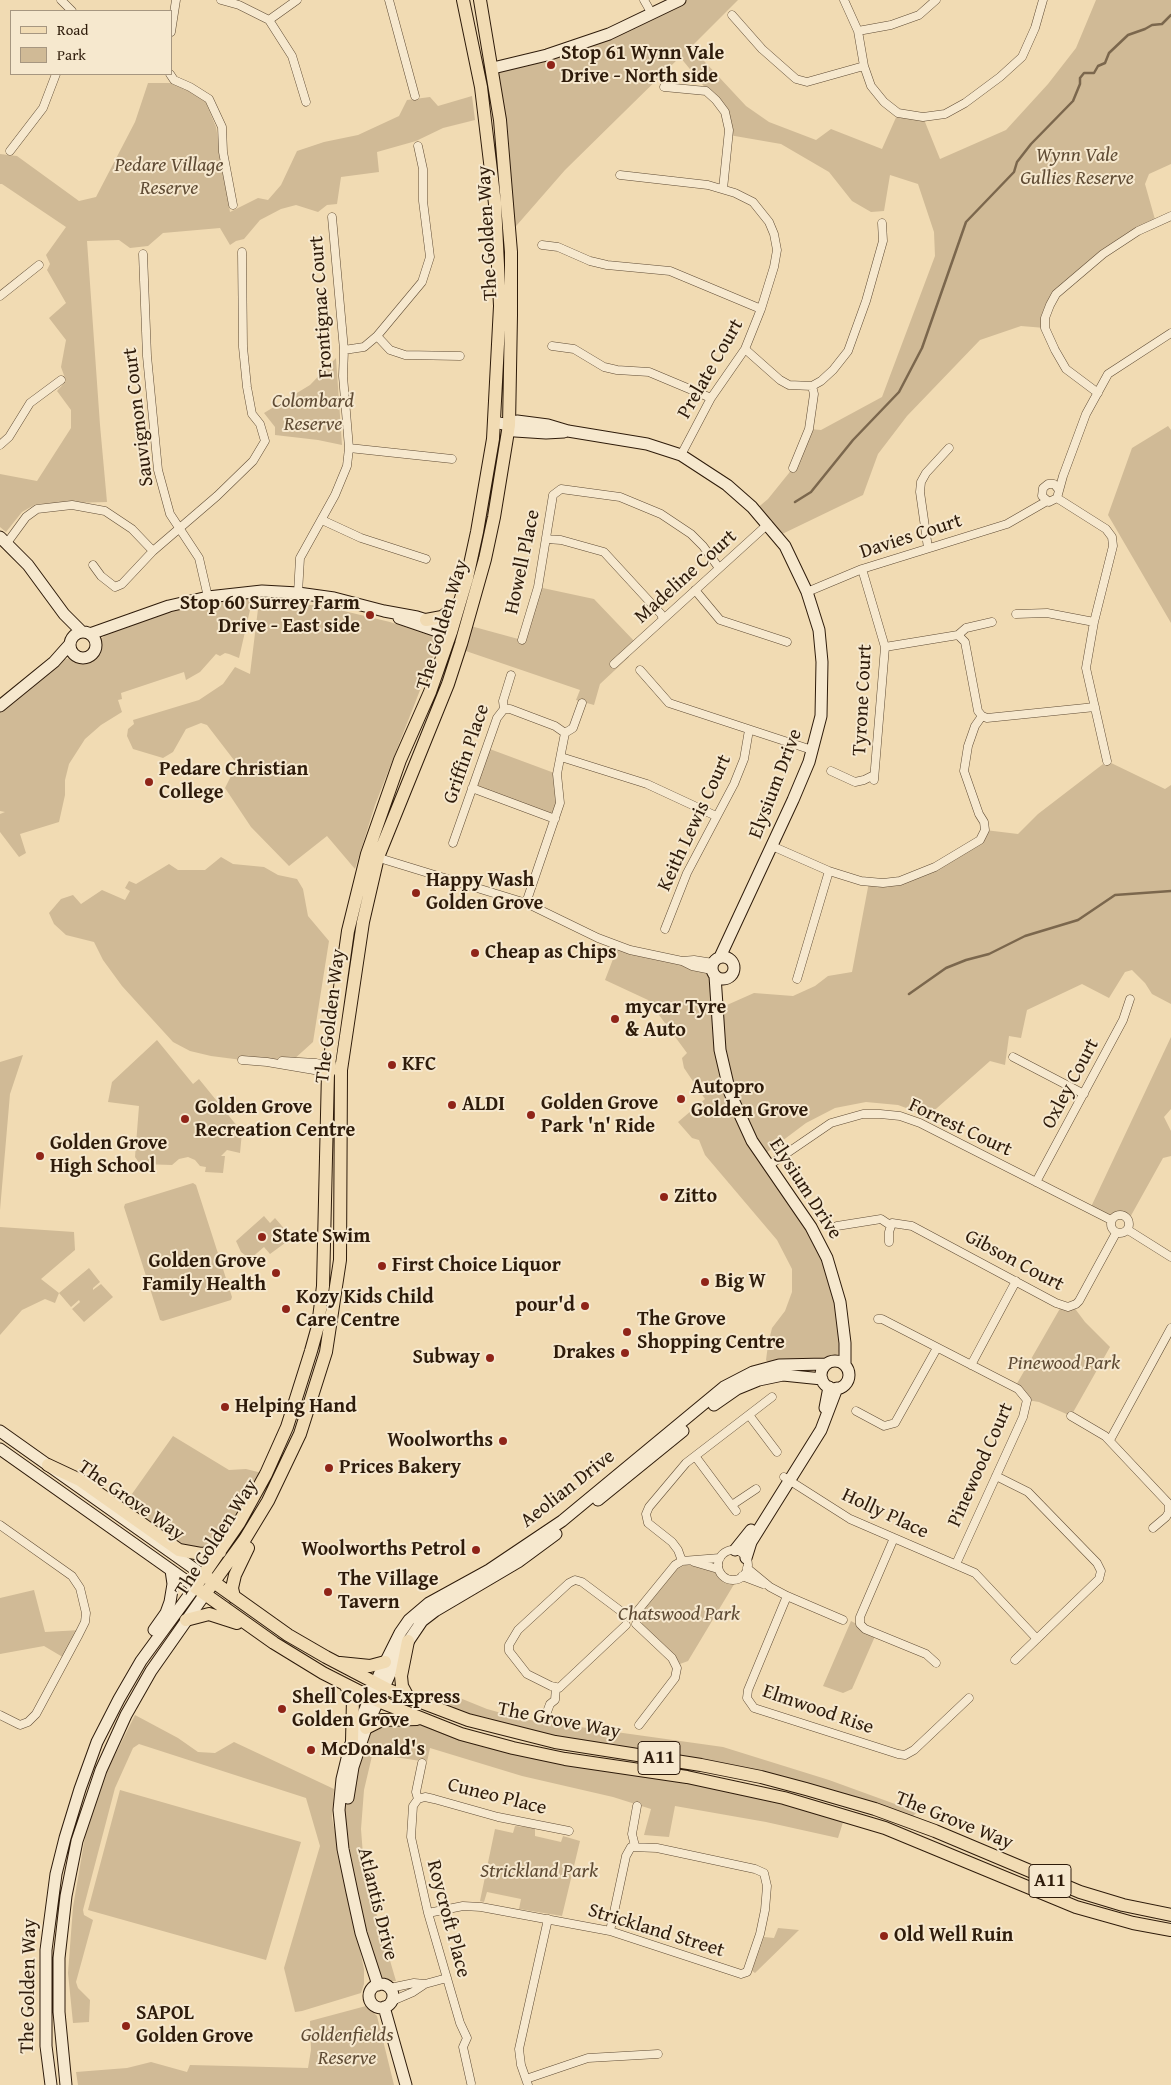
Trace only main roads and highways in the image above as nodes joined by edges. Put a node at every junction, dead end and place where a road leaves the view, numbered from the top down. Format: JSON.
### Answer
{"nodes":[{"id":1,"x":463,"y":0,"type":"edge"},
{"id":2,"x":480,"y":0,"type":"edge"},
{"id":3,"x":475,"y":57,"type":"junction"},
{"id":4,"x":493,"y":68,"type":"junction"},
{"id":5,"x":481,"y":87,"type":"junction"},
{"id":6,"x":464,"y":608,"type":"junction"},
{"id":7,"x":426,"y":620,"type":"road end"},
{"id":8,"x":451,"y":632,"type":"junction"},
{"id":9,"x":462,"y":644,"type":"junction"},
{"id":10,"x":372,"y":856,"type":"junction"},
{"id":11,"x":333,"y":1069,"type":"junction"},
{"id":12,"x":341,"y":1151,"type":"junction"},
{"id":13,"x":327,"y":1152,"type":"junction"},
{"id":14,"x":323,"y":1286,"type":"junction"},
{"id":15,"x":311,"y":1351,"type":"junction"},
{"id":16,"x":326,"y":1352,"type":"junction"},
{"id":17,"x":48,"y":1465,"type":"road end"},
{"id":18,"x":271,"y":1496,"type":"junction"},
{"id":19,"x":220,"y":1552,"type":"junction"},
{"id":20,"x":208,"y":1579,"type":"junction"},
{"id":21,"x":200,"y":1590,"type":"joint"},
{"id":22,"x":234,"y":1597,"type":"junction"},
{"id":23,"x":186,"y":1620,"type":"road end"},
{"id":24,"x":258,"y":1632,"type":"junction"},
{"id":25,"x":408,"y":1641,"type":"road end"},
{"id":26,"x":335,"y":1662,"type":"junction"},
{"id":27,"x":385,"y":1662,"type":"road end"},
{"id":28,"x":346,"y":1686,"type":"junction"},
{"id":29,"x":409,"y":1698,"type":"junction"},
{"id":30,"x":422,"y":1719,"type":"junction"},
{"id":31,"x":366,"y":1728,"type":"road end"},
{"id":32,"x":352,"y":1741,"type":"road end"},
{"id":33,"x":1171,"y":1915,"type":"edge"},
{"id":34,"x":1171,"y":1930,"type":"edge"}],
"edges":[{"from":1,"to":3,"type":"main road","name":"The Golden Way"},
{"from":2,"to":4,"type":"main road","name":"The Golden Way"},
{"from":3,"to":4,"type":"main road"},
{"from":3,"to":5,"type":"main road","name":"The Golden Way"},
{"from":4,"to":5,"type":"main road"},
{"from":4,"to":6,"type":"main road","name":"The Golden Way"},
{"from":5,"to":6,"type":"main road","name":"The Golden Way"},
{"from":6,"to":7,"type":"main road"},
{"from":6,"to":8,"type":"main road"},
{"from":6,"to":9,"type":"main road","name":"The Golden Way"},
{"from":8,"to":9,"type":"main road"},
{"from":8,"to":10,"type":"main road","name":"The Golden Way"},
{"from":9,"to":10,"type":"main road","name":"The Golden Way"},
{"from":10,"to":11,"type":"main road","name":"The Golden Way"},
{"from":11,"to":12,"type":"main road","name":"The Golden Way"},
{"from":11,"to":13,"type":"main road","name":"The Golden Way"},
{"from":12,"to":13,"type":"main road"},
{"from":12,"to":14,"type":"main road"},
{"from":12,"to":16,"type":"main road","name":"The Golden Way"},
{"from":13,"to":14,"type":"main road","name":"The Golden Way"},
{"from":14,"to":15,"type":"main road","name":"The Golden Way"},
{"from":15,"to":16,"type":"main road"},
{"from":15,"to":19,"type":"main road","name":"The Golden Way"},
{"from":16,"to":18,"type":"main road","name":"The Golden Way"},
{"from":17,"to":19,"type":"main road"},
{"from":18,"to":20,"type":"main road","name":"The Golden Way"},
{"from":18,"to":22,"type":"main road"},
{"from":19,"to":20,"type":"main road","name":"The Golden Way"},
{"from":20,"to":21,"type":"main road","name":"The Golden Way"},
{"from":20,"to":22,"type":"main road","name":"The Grove Way","number":"A11"},
{"from":21,"to":24,"type":"main road","name":"The Grove Way","number":"A11"},
{"from":22,"to":26,"type":"main road","name":"The Grove Way","number":"A11"},
{"from":23,"to":24,"type":"main road"},
{"from":24,"to":28,"type":"main road","name":"The Grove Way","number":"A11"},
{"from":25,"to":29,"type":"main road"},
{"from":26,"to":27,"type":"main road"},
{"from":26,"to":29,"type":"main road","name":"The Grove Way","number":"A11"},
{"from":28,"to":30,"type":"main road","name":"The Grove Way","number":"A11"},
{"from":28,"to":32,"type":"main road"},
{"from":29,"to":33,"type":"main road","name":"The Grove Way","number":"A11"},
{"from":30,"to":31,"type":"main road"},
{"from":30,"to":34,"type":"main road","name":"The Grove Way","number":"A11"}]}
